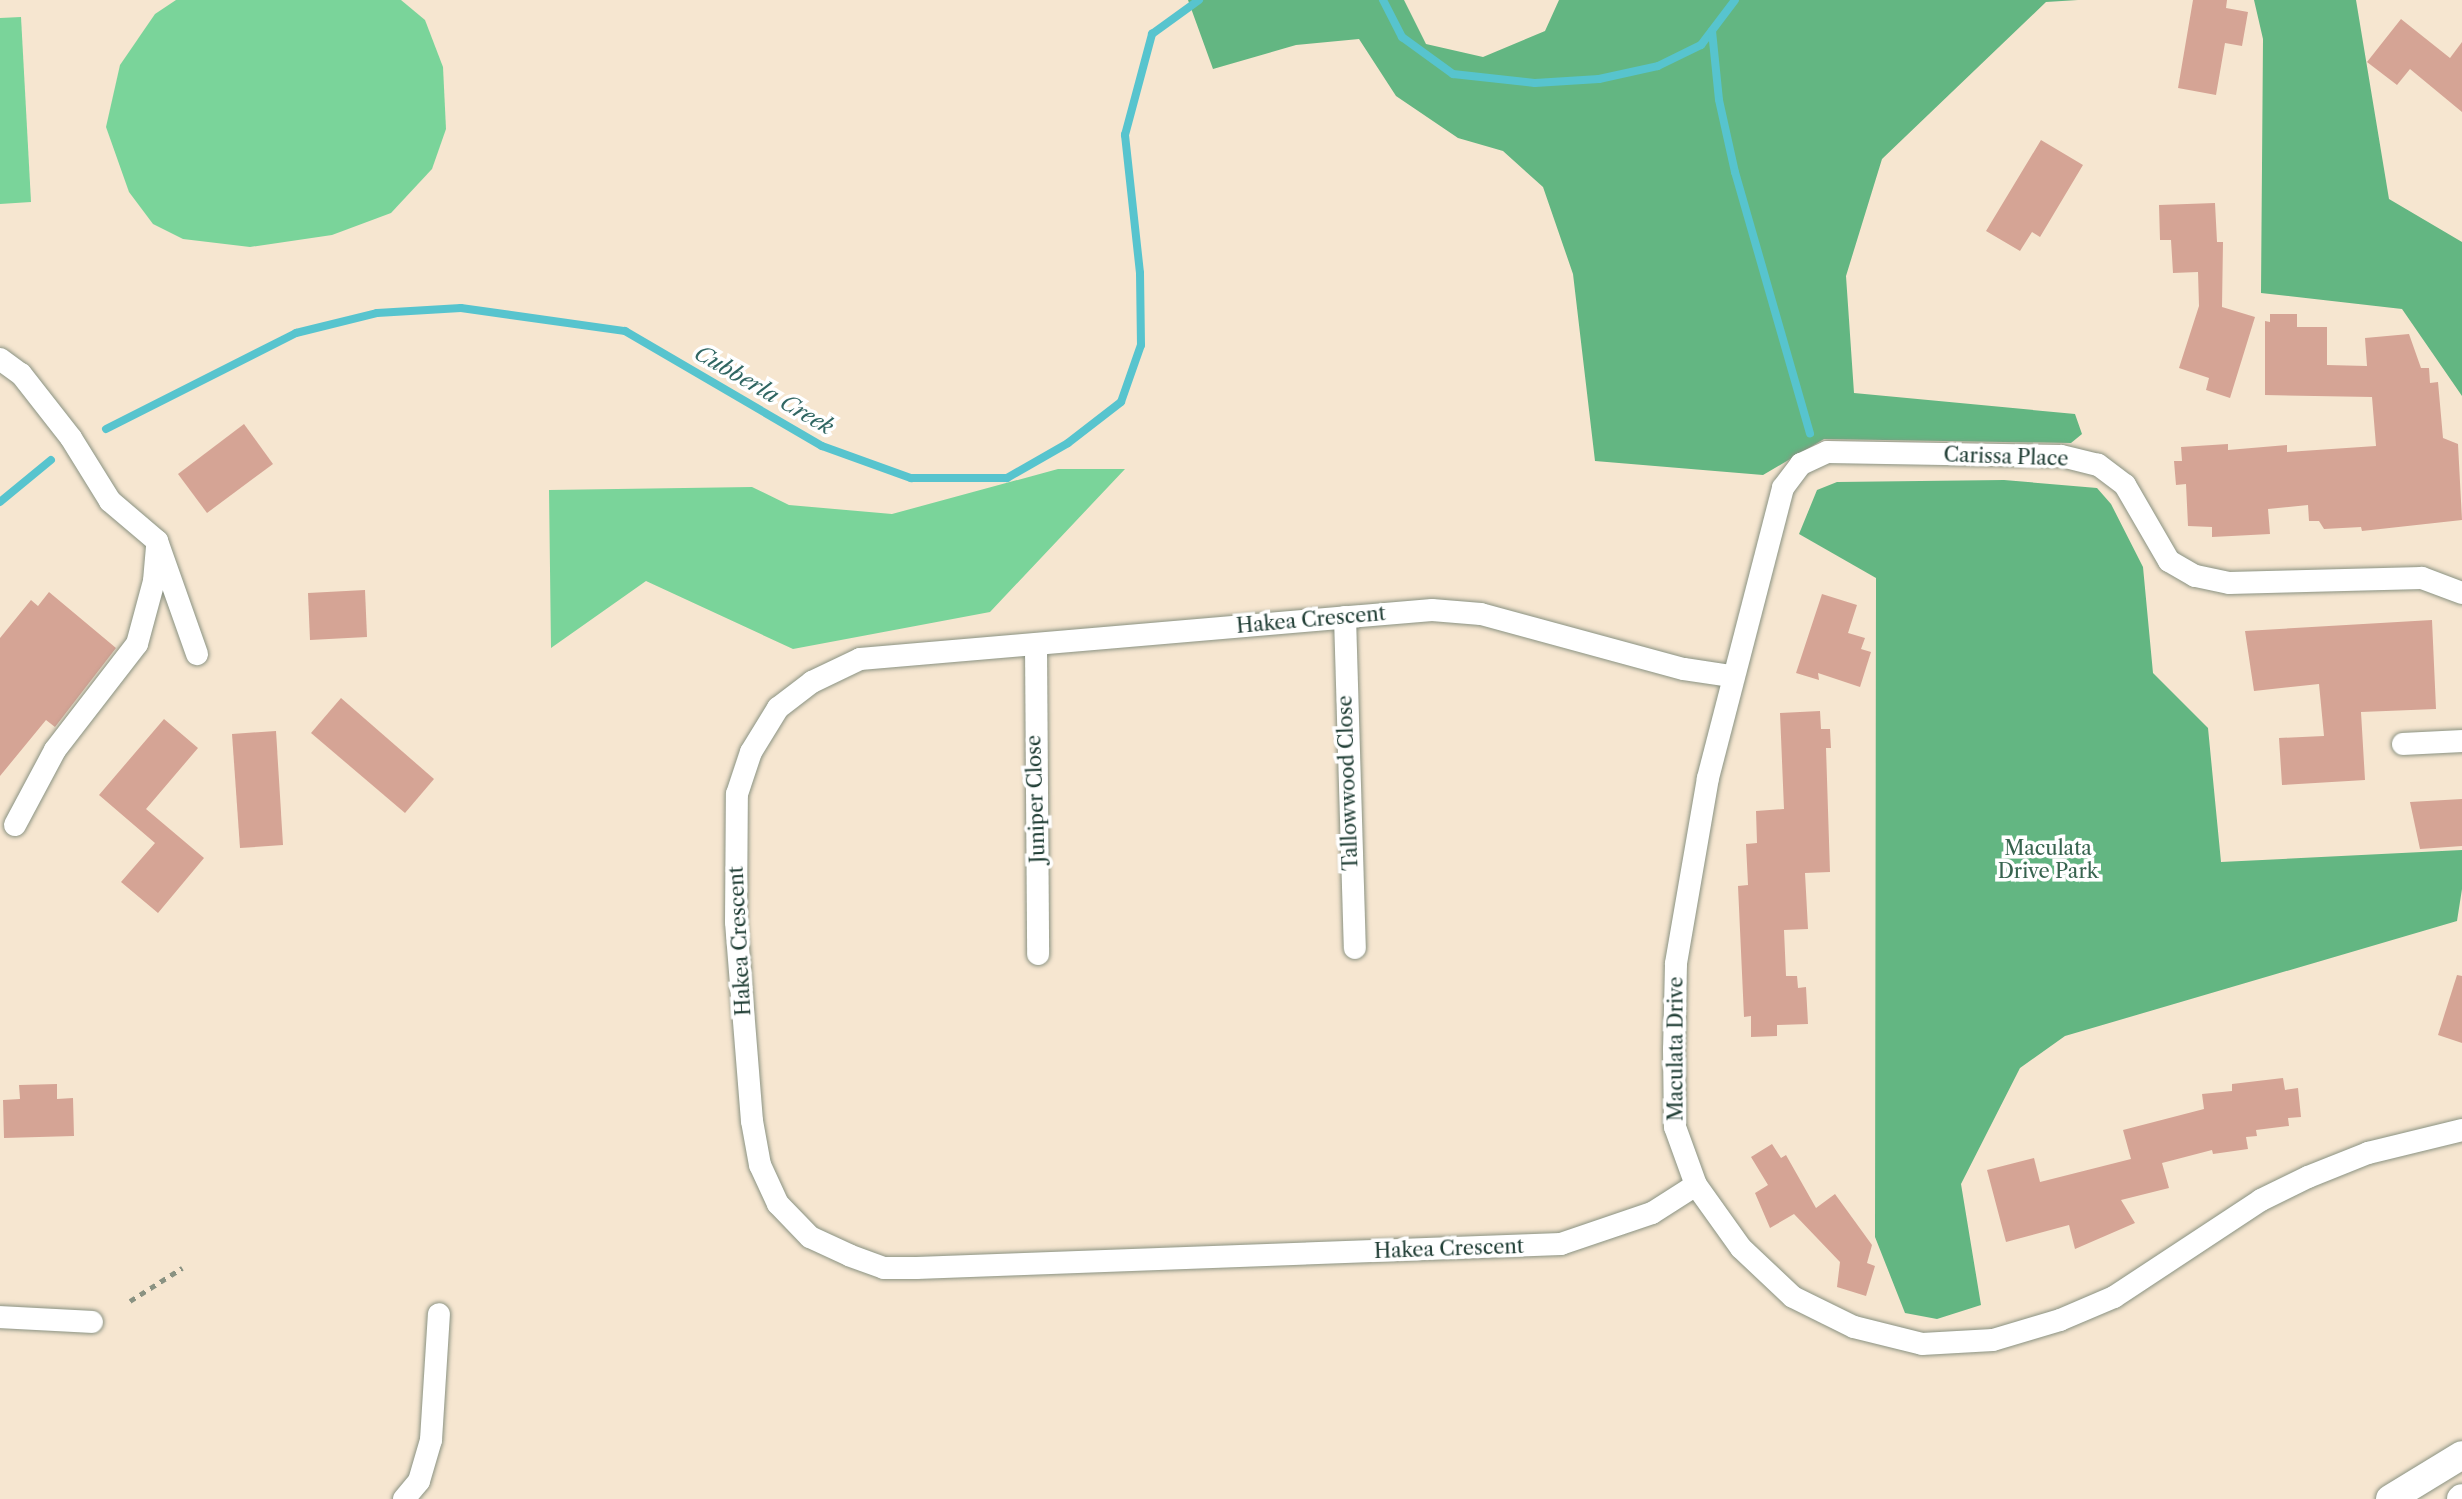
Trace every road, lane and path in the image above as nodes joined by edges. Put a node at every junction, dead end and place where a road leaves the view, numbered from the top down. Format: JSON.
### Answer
{"nodes":[{"id":1,"x":0,"y":359,"type":"edge"},
{"id":2,"x":1827,"y":452,"type":"joint"},
{"id":3,"x":157,"y":541,"type":"junction"},
{"id":4,"x":2462,"y":593,"type":"edge"},
{"id":5,"x":1345,"y":617,"type":"junction"},
{"id":6,"x":1036,"y":645,"type":"junction"},
{"id":7,"x":197,"y":654,"type":"dead end"},
{"id":8,"x":1731,"y":676,"type":"junction"},
{"id":9,"x":2462,"y":741,"type":"edge"},
{"id":10,"x":2403,"y":744,"type":"dead end"},
{"id":11,"x":15,"y":825,"type":"dead end"},
{"id":12,"x":1355,"y":948,"type":"dead end"},
{"id":13,"x":1038,"y":954,"type":"dead end"},
{"id":14,"x":2462,"y":1130,"type":"edge"},
{"id":15,"x":1696,"y":1185,"type":"junction"},
{"id":16,"x":182,"y":1268,"type":"dead end"},
{"id":17,"x":130,"y":1301,"type":"dead end"},
{"id":18,"x":439,"y":1314,"type":"dead end"},
{"id":19,"x":0,"y":1317,"type":"edge"},
{"id":20,"x":92,"y":1322,"type":"dead end"},
{"id":21,"x":2462,"y":1455,"type":"edge"},
{"id":22,"x":404,"y":1499,"type":"edge"},
{"id":23,"x":2390,"y":1499,"type":"edge"}],
"edges":[{"from":1,"to":3,"type":"street"},
{"from":2,"to":4,"type":"street","name":"Carissa Place"},
{"from":2,"to":8,"type":"street","name":"Maculata Drive"},
{"from":3,"to":7,"type":"street"},
{"from":3,"to":11,"type":"street"},
{"from":5,"to":6,"type":"street","name":"Hakea Crescent"},
{"from":5,"to":8,"type":"street","name":"Hakea Crescent"},
{"from":5,"to":12,"type":"street","name":"Tallowwood Close"},
{"from":6,"to":13,"type":"street","name":"Juniper Close"},
{"from":6,"to":15,"type":"street","name":"Hakea Crescent"},
{"from":8,"to":15,"type":"street","name":"Maculata Drive"},
{"from":9,"to":10,"type":"street"},
{"from":14,"to":15,"type":"street","name":"Maculata Drive"},
{"from":16,"to":17,"type":"path"},
{"from":18,"to":22,"type":"street"},
{"from":19,"to":20,"type":"street"},
{"from":21,"to":23,"type":"street"}]}
